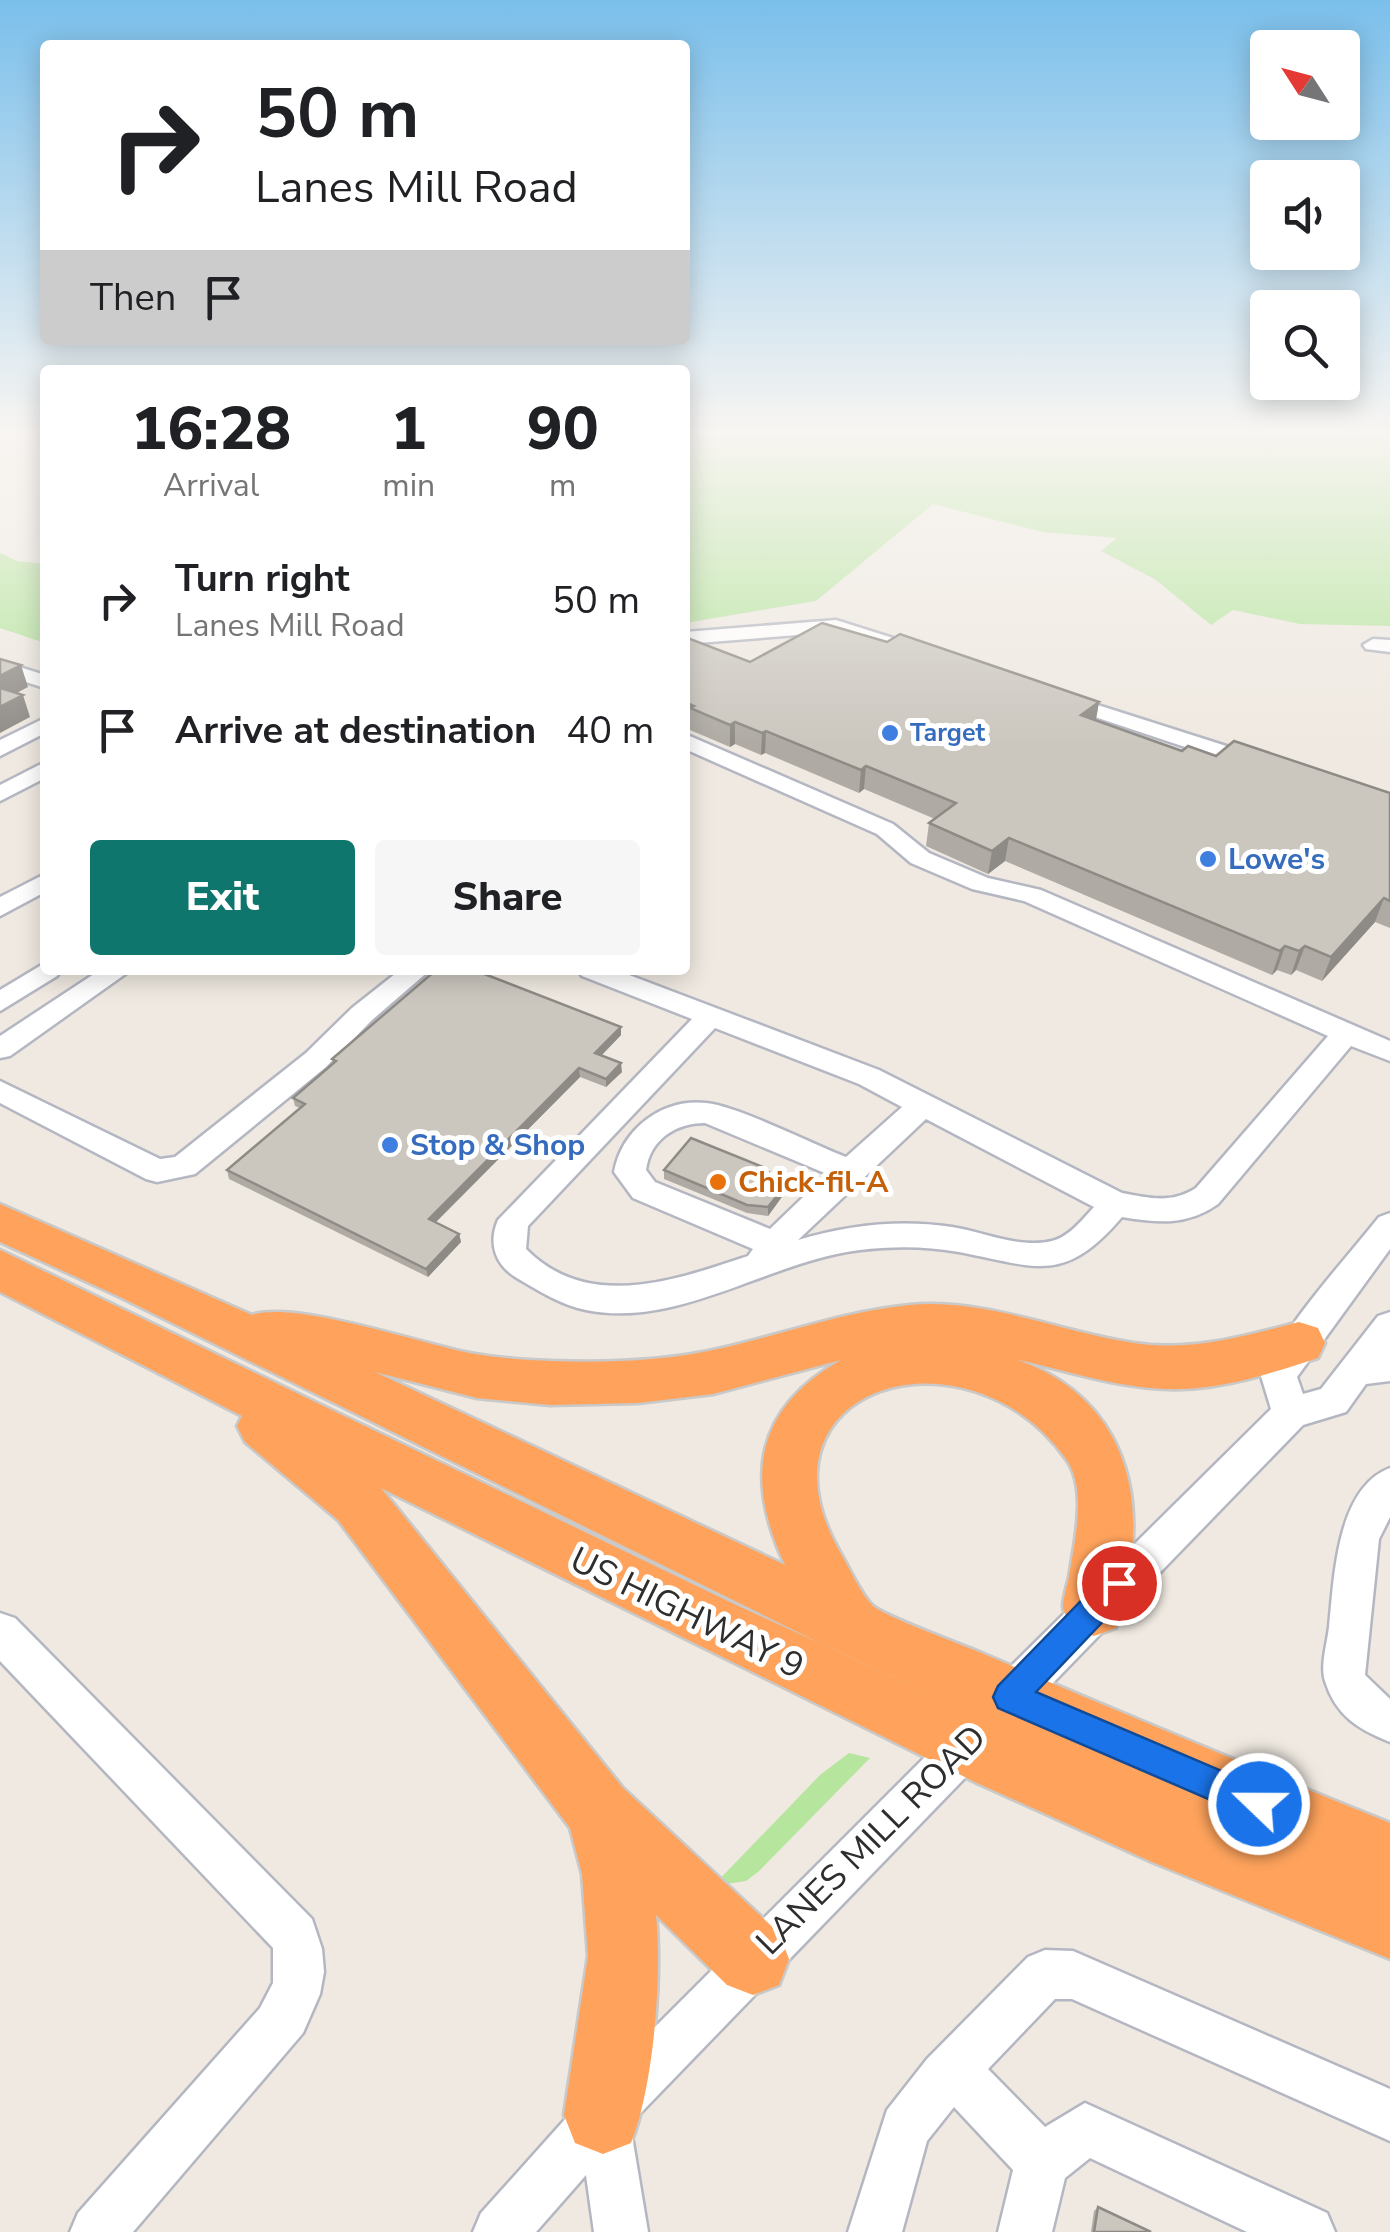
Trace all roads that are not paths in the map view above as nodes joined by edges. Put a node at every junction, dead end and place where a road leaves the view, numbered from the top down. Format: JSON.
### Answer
{"nodes":[{"id":1,"x":690,"y":638,"type":"edge"},
{"id":2,"x":953,"y":664,"type":"edge"},
{"id":3,"x":0,"y":668,"type":"edge"},
{"id":4,"x":40,"y":680,"type":"edge"},
{"id":5,"x":1034,"y":693,"type":"edge"},
{"id":6,"x":40,"y":727,"type":"edge"},
{"id":7,"x":690,"y":743,"type":"edge"},
{"id":8,"x":0,"y":749,"type":"edge"},
{"id":9,"x":40,"y":762,"type":"edge"},
{"id":10,"x":0,"y":770,"type":"edge"},
{"id":11,"x":1280,"y":771,"type":"edge"},
{"id":12,"x":40,"y":773,"type":"edge"},
{"id":13,"x":0,"y":794,"type":"edge"},
{"id":14,"x":40,"y":884,"type":"edge"},
{"id":15,"x":0,"y":908,"type":"edge"},
{"id":16,"x":40,"y":975,"type":"edge"},
{"id":17,"x":111,"y":975,"type":"edge"},
{"id":18,"x":411,"y":975,"type":"edge"},
{"id":19,"x":604,"y":975,"type":"edge"},
{"id":20,"x":0,"y":1002,"type":"edge"},
{"id":21,"x":711,"y":1016,"type":"junction"},
{"id":22,"x":1346,"y":1034,"type":"junction"},
{"id":23,"x":0,"y":1049,"type":"edge"},
{"id":24,"x":1390,"y":1052,"type":"edge"},
{"id":25,"x":0,"y":1091,"type":"edge"},
{"id":26,"x":924,"y":1104,"type":"junction"},
{"id":27,"x":850,"y":1171,"type":"junction"},
{"id":28,"x":1116,"y":1204,"type":"junction"},
{"id":29,"x":0,"y":1222,"type":"edge"},
{"id":30,"x":1390,"y":1224,"type":"edge"},
{"id":31,"x":767,"y":1254,"type":"junction"},
{"id":32,"x":0,"y":1270,"type":"edge"},
{"id":33,"x":1390,"y":1326,"type":"edge"},
{"id":34,"x":1299,"y":1343,"type":"junction"},
{"id":35,"x":210,"y":1347,"type":"junction"},
{"id":36,"x":1372,"y":1369,"type":"edge"},
{"id":37,"x":1290,"y":1413,"type":"junction"},
{"id":38,"x":1390,"y":1485,"type":"edge"},
{"id":39,"x":1094,"y":1608,"type":"junction"},
{"id":40,"x":852,"y":1627,"type":"junction"},
{"id":41,"x":0,"y":1632,"type":"edge"},
{"id":42,"x":1390,"y":1720,"type":"edge"},
{"id":43,"x":989,"y":1721,"type":"junction"},
{"id":44,"x":599,"y":1811,"type":"junction"},
{"id":45,"x":1390,"y":1858,"type":"edge"},
{"id":46,"x":1390,"y":1923,"type":"edge"},
{"id":47,"x":753,"y":1959,"type":"junction"},
{"id":48,"x":953,"y":2069,"type":"junction"},
{"id":49,"x":603,"y":2115,"type":"junction"},
{"id":50,"x":1390,"y":2115,"type":"edge"},
{"id":51,"x":1042,"y":2162,"type":"junction"},
{"id":52,"x":97,"y":2232,"type":"edge"},
{"id":53,"x":500,"y":2232,"type":"edge"},
{"id":54,"x":621,"y":2232,"type":"edge"},
{"id":55,"x":875,"y":2232,"type":"edge"},
{"id":56,"x":1026,"y":2232,"type":"edge"},
{"id":57,"x":1308,"y":2232,"type":"edge"}],
"edges":[{"from":1,"to":2,"type":"street"},
{"from":3,"to":4,"type":"street"},
{"from":5,"to":11,"type":"street"},
{"from":6,"to":8,"type":"street"},
{"from":7,"to":22,"type":"street"},
{"from":9,"to":10,"type":"street"},
{"from":12,"to":13,"type":"street"},
{"from":14,"to":15,"type":"street"},
{"from":16,"to":20,"type":"street"},
{"from":17,"to":23,"type":"street"},
{"from":18,"to":25,"type":"street"},
{"from":19,"to":21,"type":"street"},
{"from":21,"to":26,"type":"street"},
{"from":21,"to":31,"type":"street"},
{"from":22,"to":24,"type":"street"},
{"from":22,"to":28,"type":"street"},
{"from":26,"to":27,"type":"street"},
{"from":26,"to":28,"type":"street"},
{"from":27,"to":31,"type":"street"},
{"from":27,"to":31,"type":"street"},
{"from":28,"to":31,"type":"street"},
{"from":29,"to":35,"type":"highway","name":"US HIGHWAY 9"},
{"from":30,"to":34,"type":"street"},
{"from":32,"to":35,"type":"highway","name":"US HIGHWAY 9"},
{"from":33,"to":36,"type":"street","name":"LANES MILL ROAD"},
{"from":34,"to":35,"type":"highway"},
{"from":34,"to":37,"type":"street"},
{"from":35,"to":40,"type":"highway","name":"US HIGHWAY 9"},
{"from":35,"to":43,"type":"highway","name":"US HIGHWAY 9"},
{"from":35,"to":44,"type":"highway"},
{"from":36,"to":37,"type":"street","name":"LANES MILL ROAD"},
{"from":37,"to":39,"type":"street","name":"LANES MILL ROAD"},
{"from":38,"to":42,"type":"street"},
{"from":39,"to":40,"type":"highway"},
{"from":39,"to":43,"type":"street","name":"LANES MILL ROAD"},
{"from":40,"to":43,"type":"highway","name":"US HIGHWAY 9"},
{"from":41,"to":52,"type":"street"},
{"from":43,"to":45,"type":"highway","name":"US HIGHWAY 9"},
{"from":43,"to":46,"type":"highway","name":"US HIGHWAY 9"},
{"from":43,"to":47,"type":"street","name":"LANES MILL ROAD"},
{"from":44,"to":47,"type":"highway"},
{"from":44,"to":49,"type":"highway"},
{"from":47,"to":49,"type":"street","name":"LANES MILL ROAD"},
{"from":48,"to":50,"type":"street"},
{"from":48,"to":51,"type":"street"},
{"from":48,"to":55,"type":"street"},
{"from":49,"to":53,"type":"street","name":"LANES MILL ROAD"},
{"from":49,"to":54,"type":"street"},
{"from":51,"to":56,"type":"street"},
{"from":51,"to":57,"type":"street"}]}
